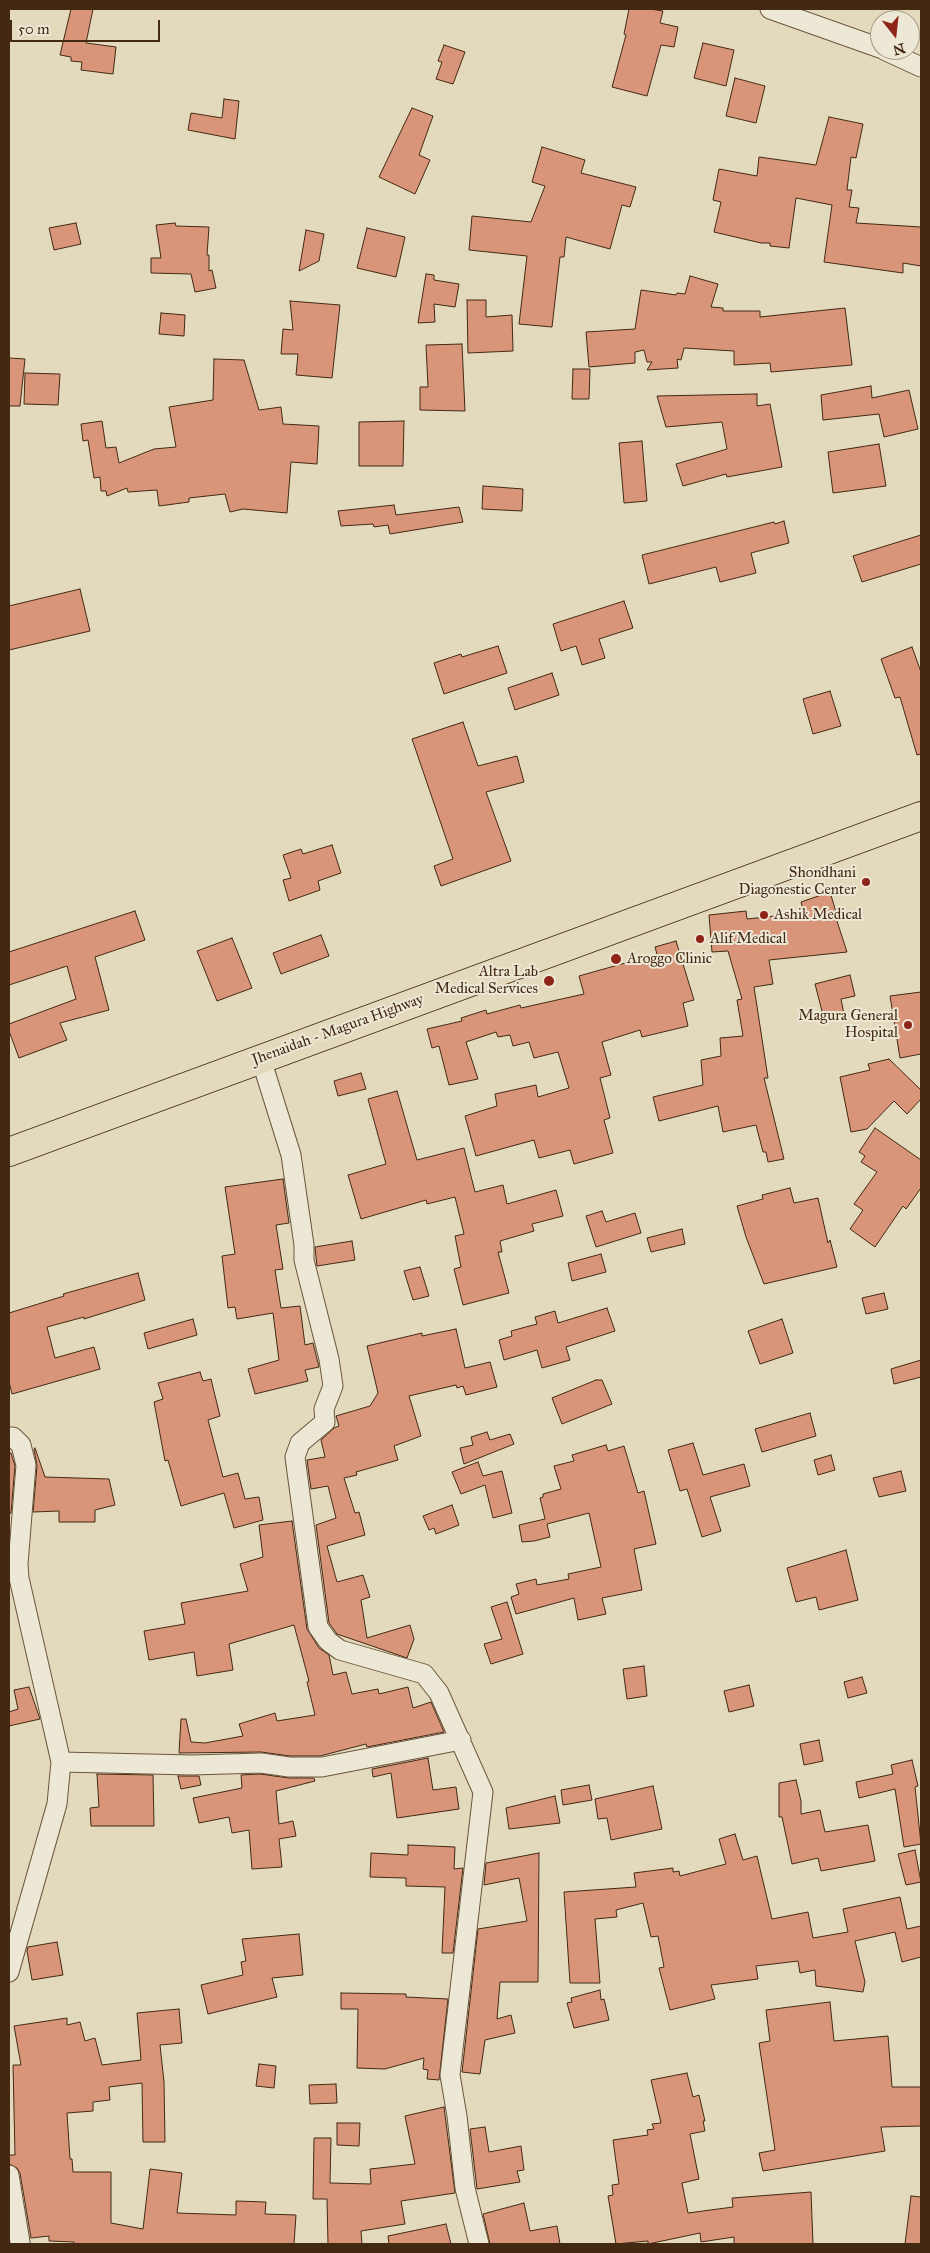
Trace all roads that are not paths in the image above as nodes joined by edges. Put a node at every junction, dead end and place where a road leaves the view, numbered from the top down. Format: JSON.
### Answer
{"nodes":[{"id":1,"x":770,"y":9,"type":"edge"},
{"id":2,"x":870,"y":44,"type":"edge"},
{"id":3,"x":906,"y":60,"type":"edge"},
{"id":4,"x":921,"y":67,"type":"edge"},
{"id":5,"x":921,"y":816,"type":"edge"},
{"id":6,"x":261,"y":1059,"type":"junction"},
{"id":7,"x":9,"y":1152,"type":"edge"},
{"id":8,"x":9,"y":1437,"type":"edge"},
{"id":9,"x":461,"y":1740,"type":"junction"},
{"id":10,"x":61,"y":1762,"type":"junction"},
{"id":11,"x":9,"y":1972,"type":"edge"},
{"id":12,"x":9,"y":2175,"type":"edge"},
{"id":13,"x":20,"y":2242,"type":"dead end"},
{"id":14,"x":479,"y":2244,"type":"edge"}],
"edges":[{"from":1,"to":2,"type":"street"},
{"from":3,"to":4,"type":"street"},
{"from":5,"to":6,"type":"highway","name":"Jhenaidah - Magura Highway"},
{"from":6,"to":7,"type":"highway","name":"Jhenaidah - Magura Highway"},
{"from":6,"to":9,"type":"street"},
{"from":8,"to":10,"type":"street"},
{"from":9,"to":10,"type":"street"},
{"from":9,"to":14,"type":"street"},
{"from":10,"to":11,"type":"street"},
{"from":12,"to":13,"type":"street"}]}
